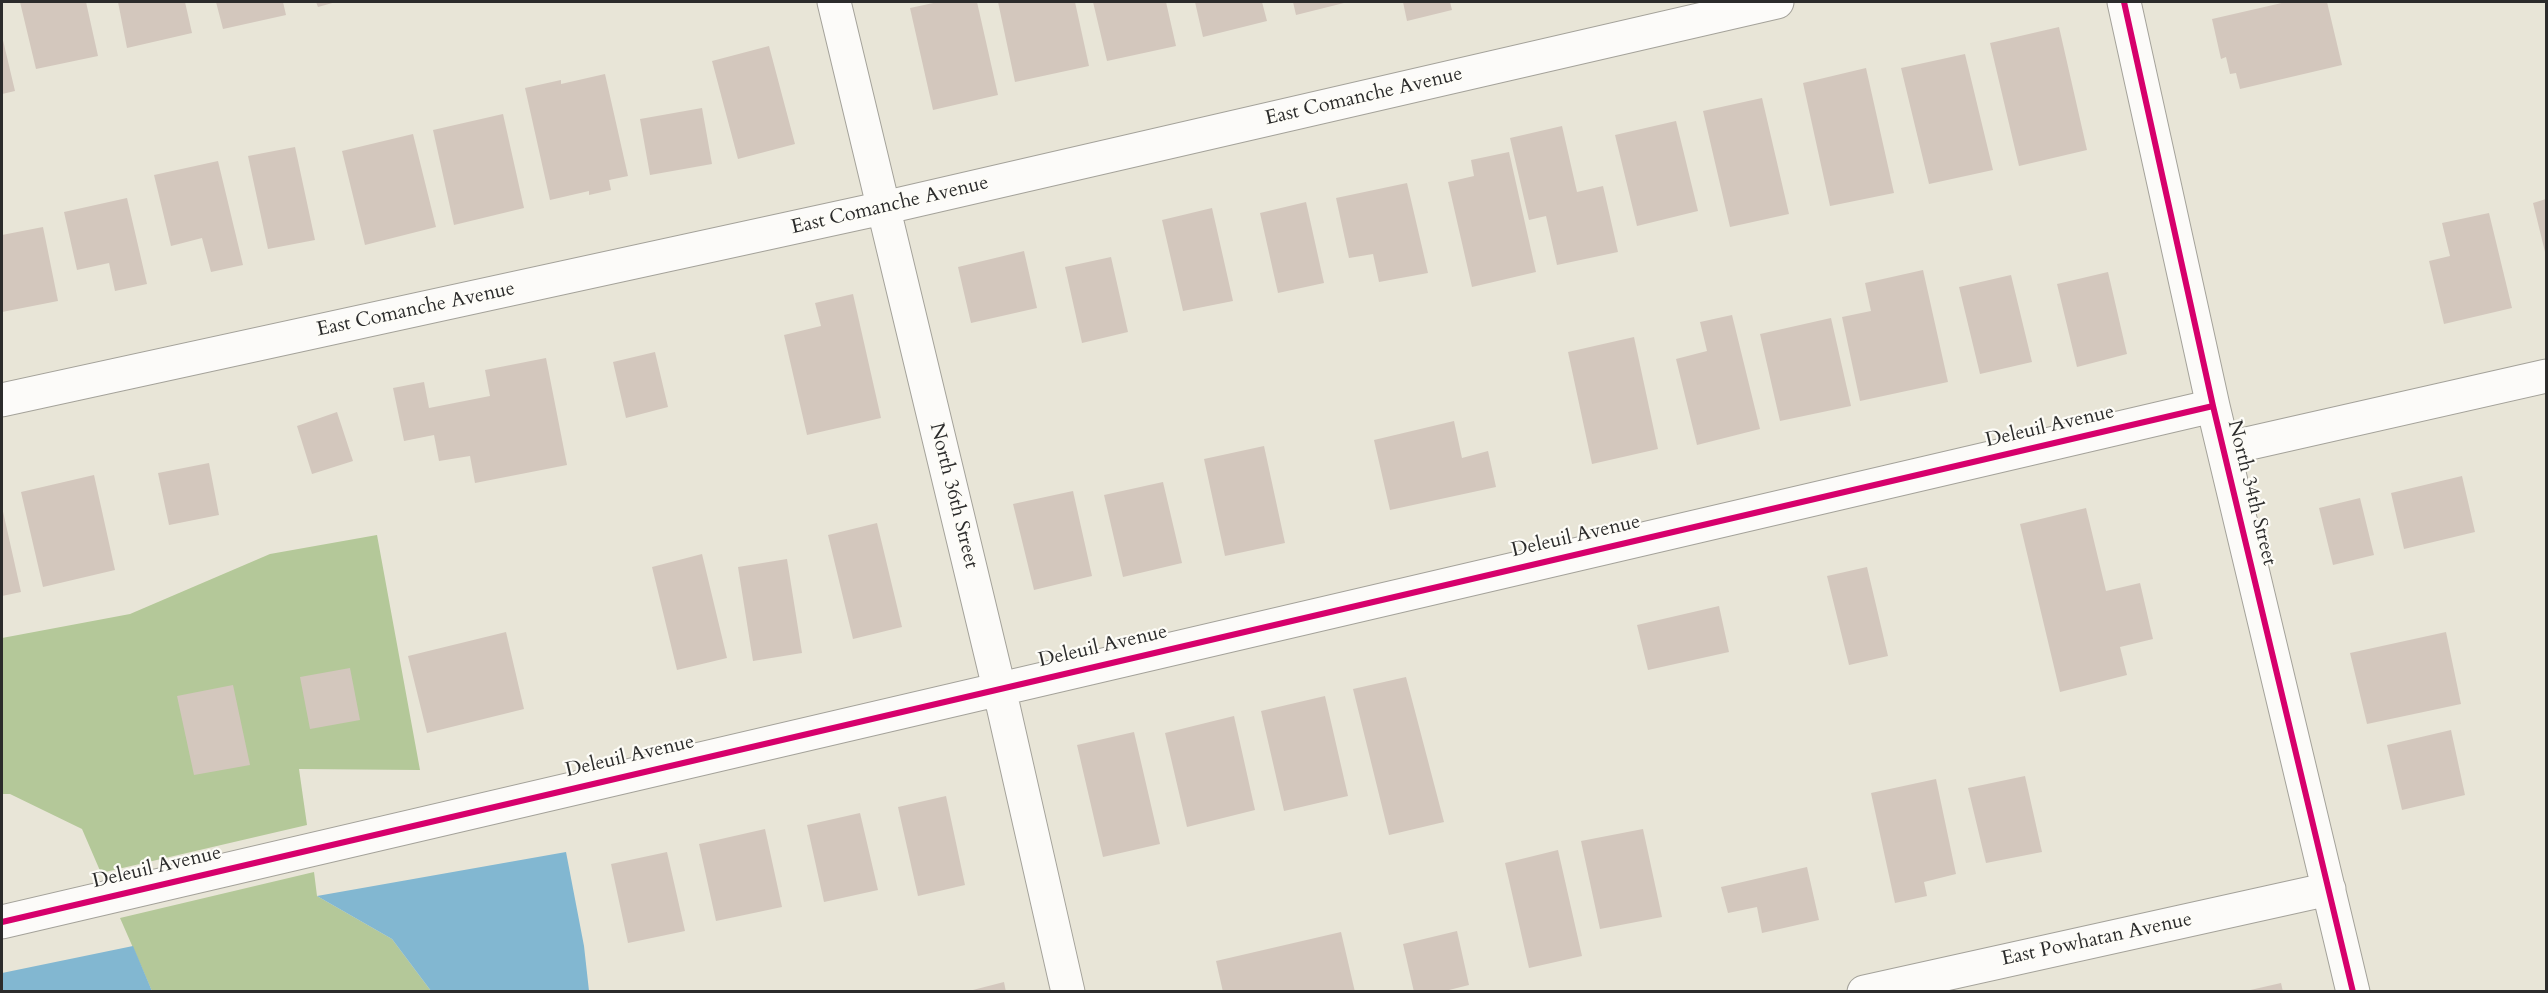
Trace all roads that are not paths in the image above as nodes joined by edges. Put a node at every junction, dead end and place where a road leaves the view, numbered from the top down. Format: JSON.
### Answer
{"nodes":[{"id":1,"x":834,"y":2,"type":"edge"},
{"id":2,"x":1777,"y":2,"type":"edge"},
{"id":3,"x":2124,"y":2,"type":"edge"},
{"id":4,"x":883,"y":208,"type":"junction"},
{"id":5,"x":2547,"y":376,"type":"edge"},
{"id":6,"x":2,"y":400,"type":"edge"},
{"id":7,"x":2213,"y":406,"type":"junction"},
{"id":8,"x":2224,"y":449,"type":"junction"},
{"id":9,"x":999,"y":688,"type":"junction"},
{"id":10,"x":2329,"y":889,"type":"junction"},
{"id":11,"x":2,"y":922,"type":"edge"},
{"id":12,"x":1068,"y":992,"type":"edge"},
{"id":13,"x":1864,"y":992,"type":"edge"},
{"id":14,"x":2353,"y":992,"type":"edge"}],
"edges":[{"from":1,"to":4,"type":"street","name":"North 36th Street"},
{"from":2,"to":4,"type":"street","name":"East Comanche Avenue"},
{"from":3,"to":7,"type":"street","name":"North 34th Street"},
{"from":4,"to":6,"type":"street","name":"East Comanche Avenue"},
{"from":4,"to":9,"type":"street","name":"North 36th Street"},
{"from":5,"to":8,"type":"street"},
{"from":7,"to":8,"type":"street","name":"North 34th Street"},
{"from":7,"to":9,"type":"street","name":"Deleuil Avenue"},
{"from":8,"to":10,"type":"street","name":"North 34th Street"},
{"from":9,"to":11,"type":"street","name":"Deleuil Avenue"},
{"from":9,"to":12,"type":"street","name":"North 36th Street"},
{"from":10,"to":13,"type":"street","name":"East Powhatan Avenue"},
{"from":10,"to":14,"type":"street","name":"North 34th Street"}]}
